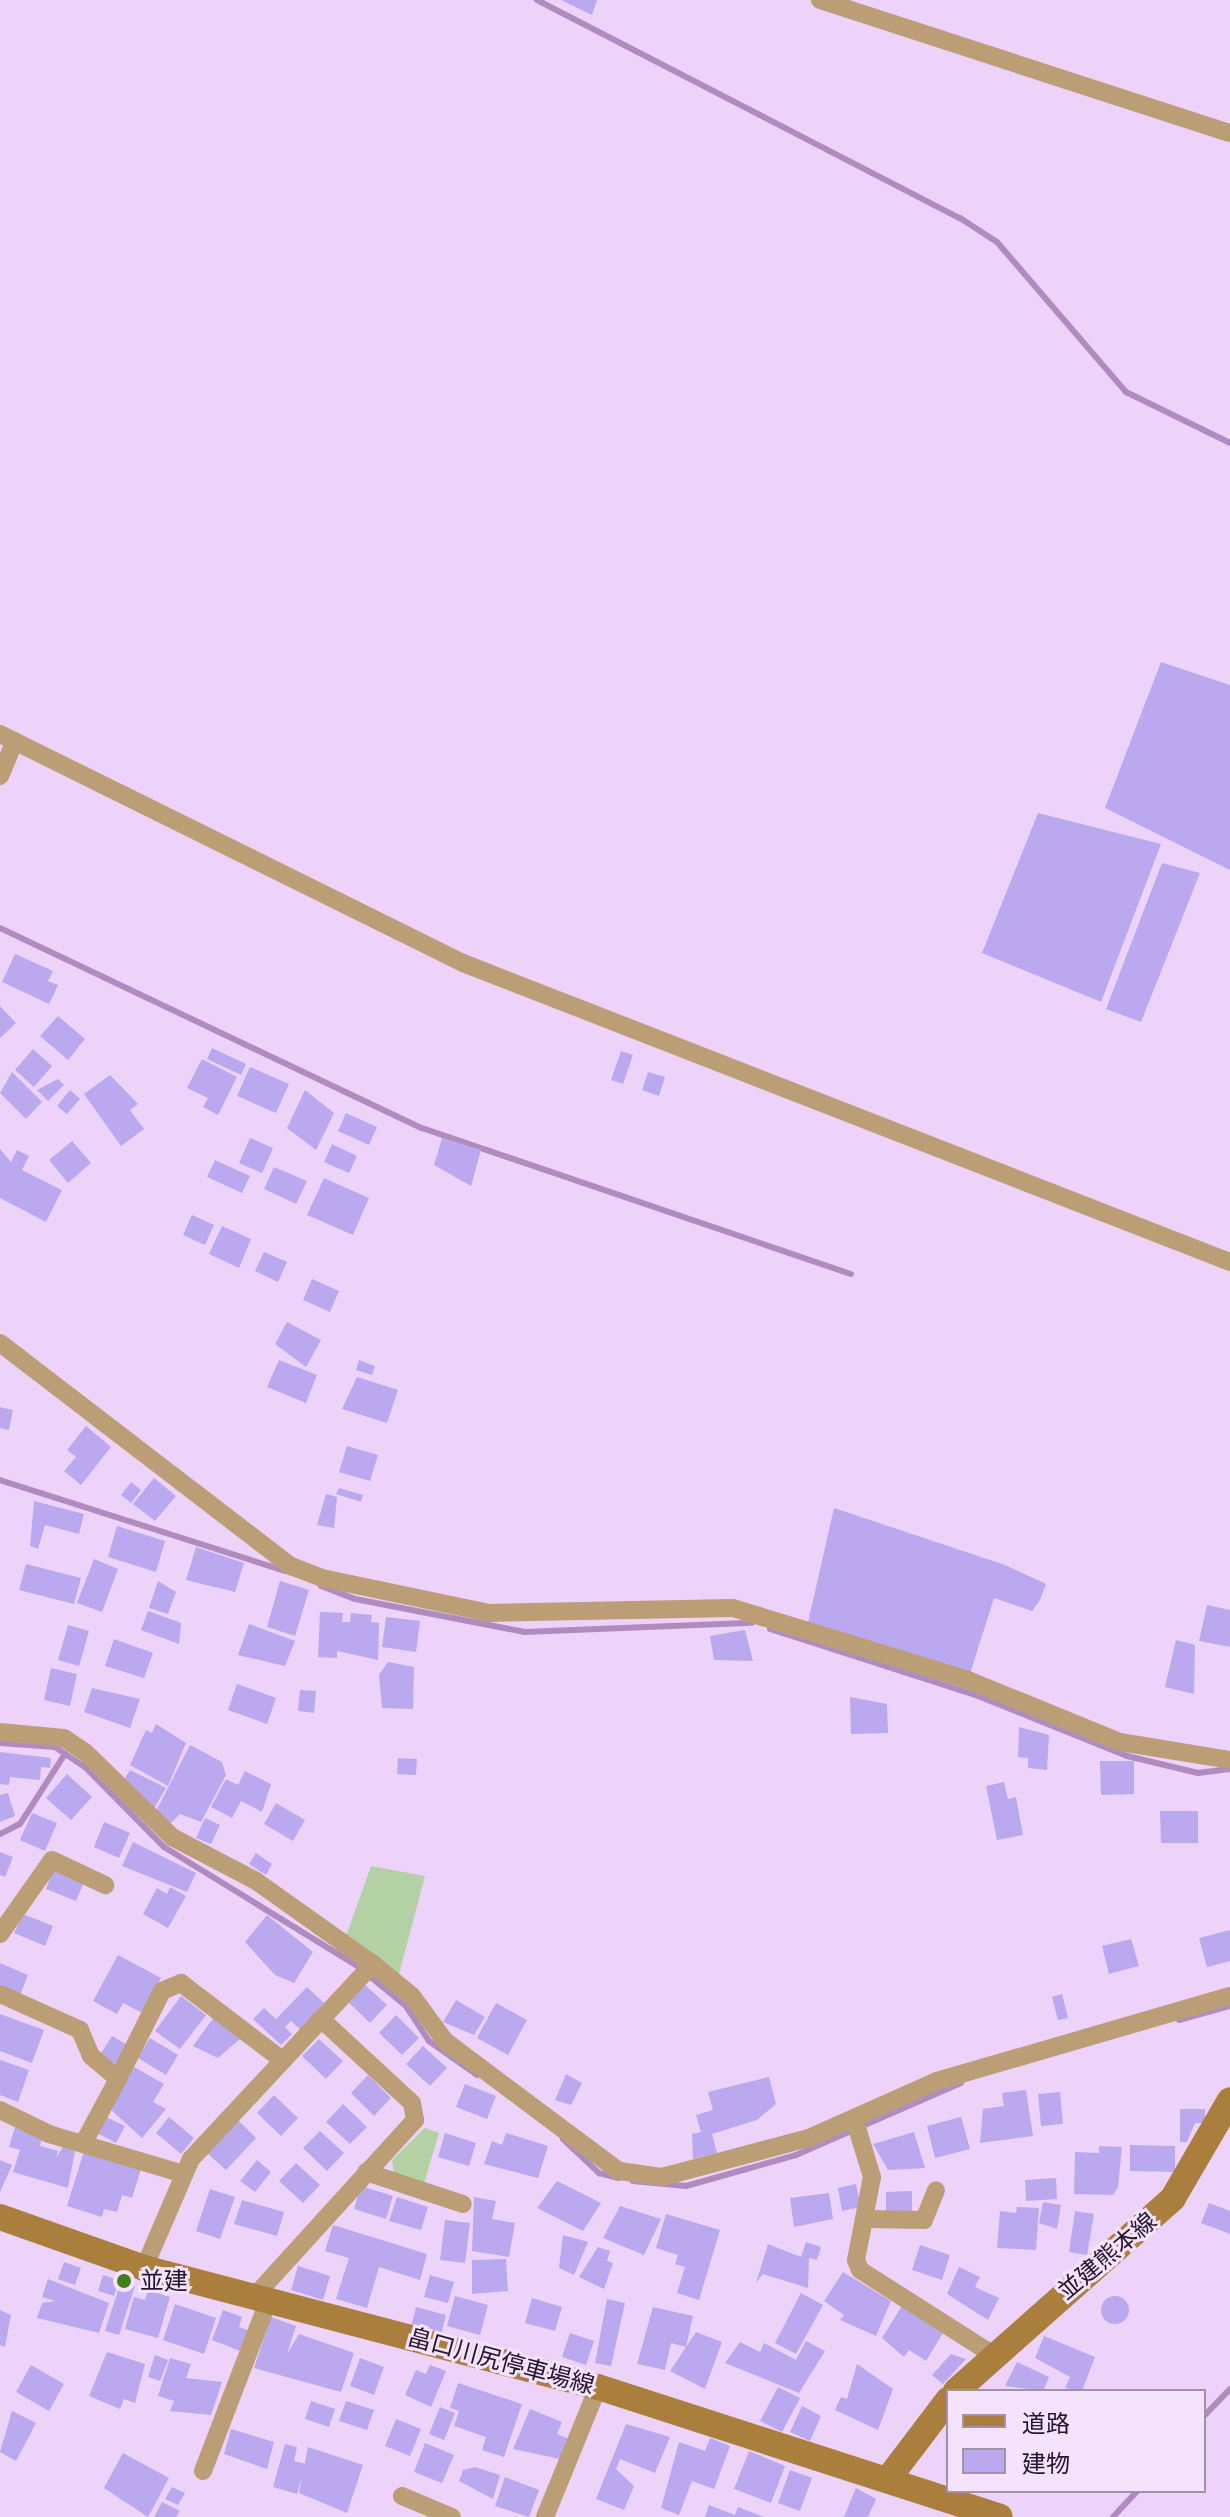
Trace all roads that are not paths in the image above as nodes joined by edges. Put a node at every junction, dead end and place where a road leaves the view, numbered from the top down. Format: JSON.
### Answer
{"nodes":[{"id":1,"x":820,"y":0,"type":"edge"},
{"id":2,"x":1230,"y":133,"type":"edge"},
{"id":3,"x":7,"y":738,"type":"edge"},
{"id":4,"x":0,"y":776,"type":"edge"},
{"id":5,"x":1230,"y":1262,"type":"edge"},
{"id":6,"x":0,"y":1343,"type":"edge"},
{"id":7,"x":0,"y":1732,"type":"edge"},
{"id":8,"x":1230,"y":1760,"type":"edge"},
{"id":9,"x":105,"y":1885,"type":"dead end"},
{"id":10,"x":0,"y":1934,"type":"edge"},
{"id":11,"x":366,"y":1970,"type":"junction"},
{"id":12,"x":0,"y":1994,"type":"edge"},
{"id":13,"x":1230,"y":1996,"type":"edge"},
{"id":14,"x":321,"y":2019,"type":"junction"},
{"id":15,"x":282,"y":2060,"type":"junction"},
{"id":16,"x":118,"y":2079,"type":"junction"},
{"id":17,"x":1230,"y":2100,"type":"edge"},
{"id":18,"x":0,"y":2110,"type":"edge"},
{"id":19,"x":854,"y":2118,"type":"junction"},
{"id":20,"x":83,"y":2144,"type":"junction"},
{"id":21,"x":366,"y":2172,"type":"junction"},
{"id":22,"x":183,"y":2174,"type":"junction"},
{"id":23,"x":936,"y":2190,"type":"dead end"},
{"id":24,"x":463,"y":2204,"type":"dead end"},
{"id":25,"x":0,"y":2217,"type":"edge"},
{"id":26,"x":868,"y":2219,"type":"junction"},
{"id":27,"x":144,"y":2268,"type":"junction"},
{"id":28,"x":260,"y":2300,"type":"junction"},
{"id":29,"x":992,"y":2354,"type":"junction"},
{"id":30,"x":598,"y":2387,"type":"junction"},
{"id":31,"x":958,"y":2389,"type":"edge"},
{"id":32,"x":946,"y":2403,"type":"edge"},
{"id":33,"x":203,"y":2471,"type":"dead end"},
{"id":34,"x":888,"y":2479,"type":"junction"},
{"id":35,"x":402,"y":2496,"type":"dead end"},
{"id":36,"x":452,"y":2517,"type":"edge"},
{"id":37,"x":545,"y":2517,"type":"edge"},
{"id":38,"x":1000,"y":2517,"type":"edge"}],
"edges":[{"from":1,"to":2,"type":"street"},
{"from":3,"to":4,"type":"street"},
{"from":3,"to":5,"type":"street"},
{"from":6,"to":8,"type":"street"},
{"from":7,"to":11,"type":"street"},
{"from":9,"to":10,"type":"street"},
{"from":11,"to":14,"type":"street"},
{"from":11,"to":19,"type":"street"},
{"from":12,"to":16,"type":"street"},
{"from":13,"to":19,"type":"street"},
{"from":14,"to":15,"type":"street"},
{"from":14,"to":21,"type":"street"},
{"from":15,"to":16,"type":"street"},
{"from":15,"to":22,"type":"street"},
{"from":16,"to":20,"type":"street"},
{"from":17,"to":29,"type":"main road","name":"並建熊本線"},
{"from":18,"to":20,"type":"street"},
{"from":19,"to":26,"type":"street"},
{"from":20,"to":22,"type":"street"},
{"from":21,"to":24,"type":"street"},
{"from":21,"to":28,"type":"street"},
{"from":22,"to":27,"type":"street"},
{"from":23,"to":26,"type":"street"},
{"from":25,"to":27,"type":"main road","name":"畠口川尻停車場線"},
{"from":26,"to":29,"type":"street"},
{"from":27,"to":28,"type":"main road","name":"畠口川尻停車場線"},
{"from":28,"to":30,"type":"main road","name":"畠口川尻停車場線"},
{"from":28,"to":33,"type":"street"},
{"from":29,"to":31,"type":"main road","name":"並建熊本線"},
{"from":30,"to":34,"type":"main road","name":"畠口川尻停車場線"},
{"from":30,"to":37,"type":"street"},
{"from":32,"to":34,"type":"main road"},
{"from":34,"to":38,"type":"main road","name":"畠口川尻停車場線"},
{"from":35,"to":36,"type":"street"}]}
